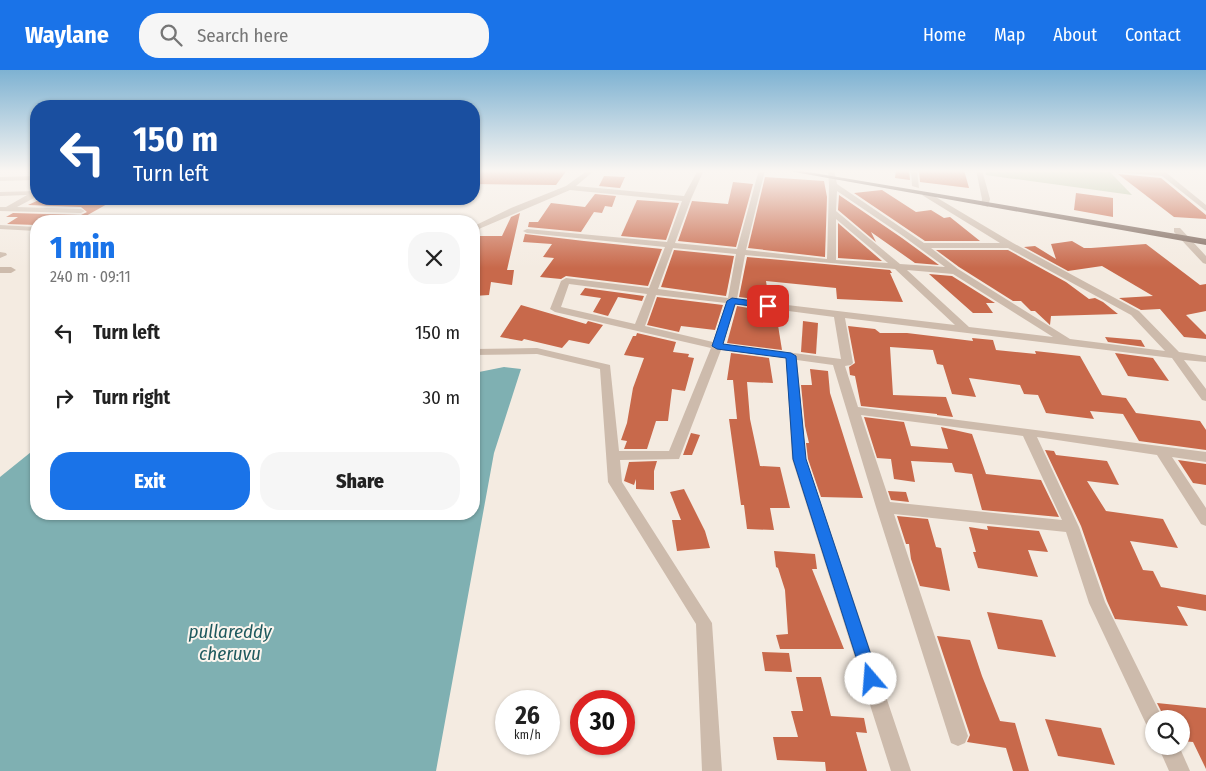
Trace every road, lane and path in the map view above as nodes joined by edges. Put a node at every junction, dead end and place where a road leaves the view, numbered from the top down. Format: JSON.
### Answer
{"nodes":[{"id":1,"x":18,"y":203,"type":"edge"},
{"id":2,"x":532,"y":203,"type":"edge"},
{"id":3,"x":686,"y":203,"type":"edge"},
{"id":4,"x":756,"y":203,"type":"edge"},
{"id":5,"x":832,"y":203,"type":"edge"},
{"id":6,"x":866,"y":203,"type":"edge"},
{"id":7,"x":940,"y":203,"type":"edge"},
{"id":8,"x":990,"y":203,"type":"edge"},
{"id":9,"x":991,"y":203,"type":"edge"},
{"id":10,"x":3,"y":210,"type":"edge"},
{"id":11,"x":81,"y":211,"type":"dead end"},
{"id":12,"x":832,"y":211,"type":"junction"},
{"id":13,"x":480,"y":226,"type":"edge"},
{"id":14,"x":0,"y":228,"type":"edge"},
{"id":15,"x":30,"y":228,"type":"edge"},
{"id":16,"x":1177,"y":230,"type":"junction"},
{"id":17,"x":527,"y":231,"type":"dead end"},
{"id":18,"x":1206,"y":233,"type":"edge"},
{"id":19,"x":1184,"y":239,"type":"junction"},
{"id":20,"x":1206,"y":242,"type":"edge"},
{"id":21,"x":1010,"y":245,"type":"junction"},
{"id":22,"x":670,"y":246,"type":"junction"},
{"id":23,"x":922,"y":246,"type":"junction"},
{"id":24,"x":741,"y":252,"type":"junction"},
{"id":25,"x":1206,"y":261,"type":"edge"},
{"id":26,"x":831,"y":262,"type":"junction"},
{"id":27,"x":898,"y":267,"type":"junction"},
{"id":28,"x":0,"y":270,"type":"edge"},
{"id":29,"x":11,"y":270,"type":"dead end"},
{"id":30,"x":955,"y":271,"type":"junction"},
{"id":31,"x":654,"y":290,"type":"junction"},
{"id":32,"x":732,"y":301,"type":"junction"},
{"id":33,"x":840,"y":315,"type":"junction"},
{"id":34,"x":639,"y":328,"type":"junction"},
{"id":35,"x":966,"y":330,"type":"junction"},
{"id":36,"x":1070,"y":343,"type":"junction"},
{"id":37,"x":717,"y":346,"type":"junction"},
{"id":38,"x":480,"y":352,"type":"edge"},
{"id":39,"x":791,"y":356,"type":"junction"},
{"id":40,"x":1176,"y":356,"type":"junction"},
{"id":41,"x":1206,"y":359,"type":"edge"},
{"id":42,"x":838,"y":362,"type":"junction"},
{"id":43,"x":1206,"y":398,"type":"edge"},
{"id":44,"x":853,"y":410,"type":"junction"},
{"id":45,"x":1028,"y":432,"type":"junction"},
{"id":46,"x":1161,"y":451,"type":"junction"},
{"id":47,"x":612,"y":455,"type":"junction"},
{"id":48,"x":1206,"y":457,"type":"edge"},
{"id":49,"x":883,"y":507,"type":"junction"},
{"id":50,"x":1206,"y":520,"type":"edge"},
{"id":51,"x":1072,"y":527,"type":"junction"},
{"id":52,"x":1150,"y":710,"type":"edge"},
{"id":53,"x":958,"y":736,"type":"dead end"},
{"id":54,"x":1172,"y":755,"type":"edge"},
{"id":55,"x":712,"y":771,"type":"edge"},
{"id":56,"x":901,"y":771,"type":"edge"},
{"id":57,"x":1180,"y":771,"type":"edge"}],
"edges":[{"from":1,"to":10,"type":"street"},
{"from":2,"to":13,"type":"street"},
{"from":3,"to":22,"type":"street"},
{"from":4,"to":24,"type":"street"},
{"from":5,"to":12,"type":"street"},
{"from":6,"to":23,"type":"street"},
{"from":7,"to":21,"type":"street"},
{"from":8,"to":19,"type":"main road"},
{"from":9,"to":16,"type":"main road"},
{"from":10,"to":11,"type":"street"},
{"from":12,"to":26,"type":"street"},
{"from":12,"to":27,"type":"street"},
{"from":14,"to":15,"type":"street"},
{"from":16,"to":18,"type":"main road"},
{"from":16,"to":19,"type":"street"},
{"from":17,"to":22,"type":"street"},
{"from":19,"to":20,"type":"main road"},
{"from":19,"to":25,"type":"street"},
{"from":21,"to":23,"type":"street"},
{"from":21,"to":40,"type":"street"},
{"from":22,"to":24,"type":"street"},
{"from":22,"to":31,"type":"street"},
{"from":23,"to":30,"type":"street"},
{"from":24,"to":26,"type":"street"},
{"from":24,"to":32,"type":"street"},
{"from":26,"to":27,"type":"street"},
{"from":27,"to":30,"type":"street"},
{"from":27,"to":35,"type":"street"},
{"from":28,"to":29,"type":"street"},
{"from":30,"to":36,"type":"street"},
{"from":31,"to":32,"type":"street"},
{"from":31,"to":34,"type":"street"},
{"from":31,"to":34,"type":"street"},
{"from":32,"to":33,"type":"street"},
{"from":32,"to":37,"type":"street"},
{"from":33,"to":35,"type":"street"},
{"from":33,"to":42,"type":"street"},
{"from":34,"to":37,"type":"street"},
{"from":35,"to":36,"type":"street"},
{"from":36,"to":40,"type":"street"},
{"from":37,"to":39,"type":"street"},
{"from":37,"to":47,"type":"street"},
{"from":38,"to":47,"type":"street"},
{"from":39,"to":42,"type":"street"},
{"from":39,"to":56,"type":"street"},
{"from":40,"to":41,"type":"street"},
{"from":40,"to":43,"type":"street"},
{"from":42,"to":44,"type":"street"},
{"from":44,"to":45,"type":"street"},
{"from":44,"to":49,"type":"street"},
{"from":45,"to":46,"type":"street"},
{"from":45,"to":51,"type":"street"},
{"from":46,"to":48,"type":"street"},
{"from":46,"to":50,"type":"street"},
{"from":47,"to":55,"type":"street"},
{"from":49,"to":51,"type":"street"},
{"from":49,"to":53,"type":"street"},
{"from":51,"to":52,"type":"street"},
{"from":54,"to":57,"type":"street"}]}
